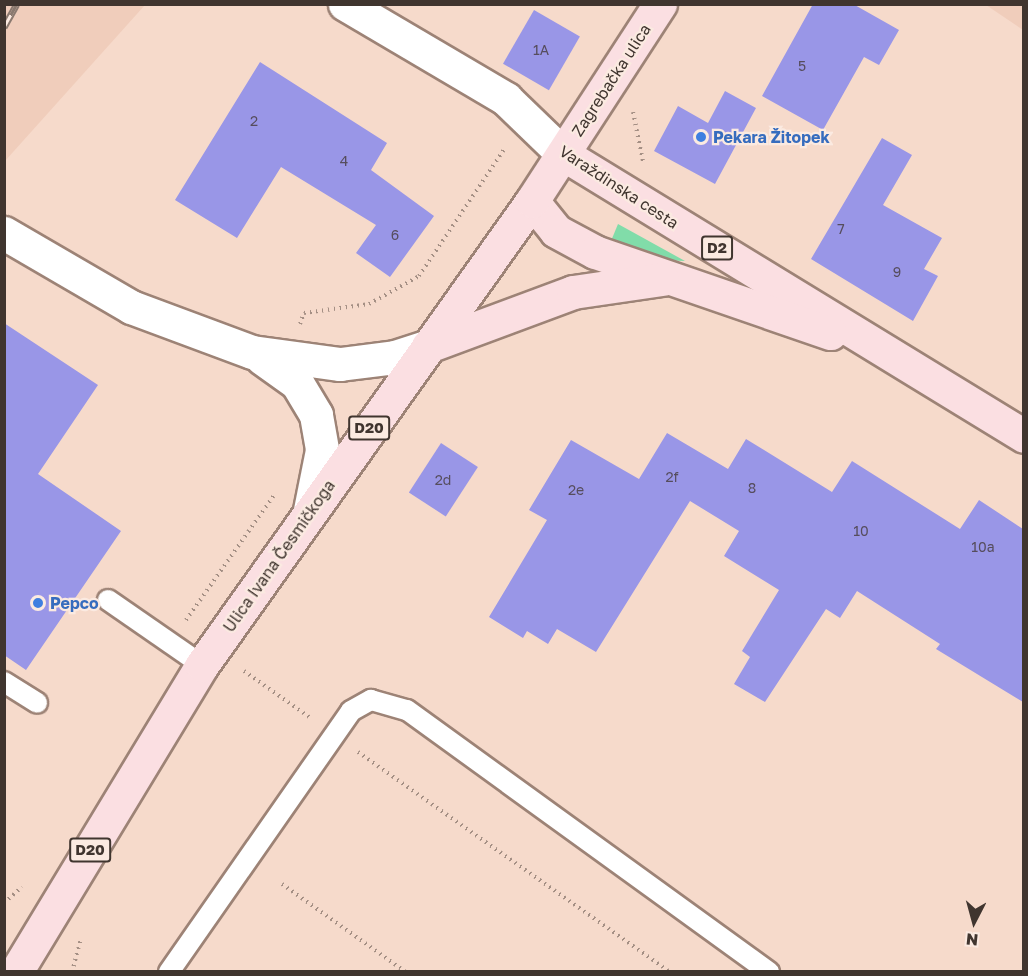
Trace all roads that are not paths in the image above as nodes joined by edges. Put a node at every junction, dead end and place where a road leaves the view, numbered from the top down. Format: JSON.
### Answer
{"nodes":[{"id":1,"x":345,"y":4,"type":"edge"},
{"id":2,"x":660,"y":4,"type":"edge"},
{"id":3,"x":563,"y":154,"type":"junction"},
{"id":4,"x":532,"y":201,"type":"junction"},
{"id":5,"x":4,"y":233,"type":"edge"},
{"id":6,"x":670,"y":278,"type":"junction"},
{"id":7,"x":428,"y":345,"type":"junction"},
{"id":8,"x":868,"y":345,"type":"junction"},
{"id":9,"x":252,"y":352,"type":"junction"},
{"id":10,"x":1023,"y":436,"type":"edge"},
{"id":11,"x":310,"y":510,"type":"junction"},
{"id":12,"x":108,"y":600,"type":"dead end"},
{"id":13,"x":202,"y":665,"type":"junction"},
{"id":14,"x":4,"y":682,"type":"edge"},
{"id":15,"x":37,"y":703,"type":"dead end"},
{"id":16,"x":16,"y":972,"type":"edge"},
{"id":17,"x":169,"y":972,"type":"edge"},
{"id":18,"x":769,"y":972,"type":"edge"}],
"edges":[{"from":1,"to":3,"type":"main road","name":"Varaždinska cesta"},
{"from":2,"to":3,"type":"main road","name":"Zagrebačka ulica"},
{"from":3,"to":4,"type":"main road","name":"Ulica Ivana Česmičkoga"},
{"from":3,"to":8,"type":"main road","name":"Varaždinska cesta","number":"D2"},
{"from":4,"to":6,"type":"main road","name":"Varaždinska cesta","number":"D2"},
{"from":4,"to":7,"type":"main road","name":"Ulica Ivana Česmičkoga","number":"D20"},
{"from":5,"to":9,"type":"main road"},
{"from":6,"to":7,"type":"main road"},
{"from":6,"to":8,"type":"main road","name":"Varaždinska cesta","number":"D2"},
{"from":7,"to":9,"type":"main road"},
{"from":7,"to":11,"type":"main road","name":"Ulica Ivana Česmičkoga","number":"D20"},
{"from":8,"to":10,"type":"main road","name":"Varaždinska cesta","number":"D2"},
{"from":9,"to":11,"type":"main road"},
{"from":11,"to":13,"type":"main road","name":"Ulica Ivana Česmičkoga","number":"D20"},
{"from":12,"to":13,"type":"lane"},
{"from":13,"to":16,"type":"main road","name":"Ulica Ivana Česmičkoga","number":"D20"},
{"from":14,"to":15,"type":"lane"},
{"from":17,"to":18,"type":"lane"}]}
